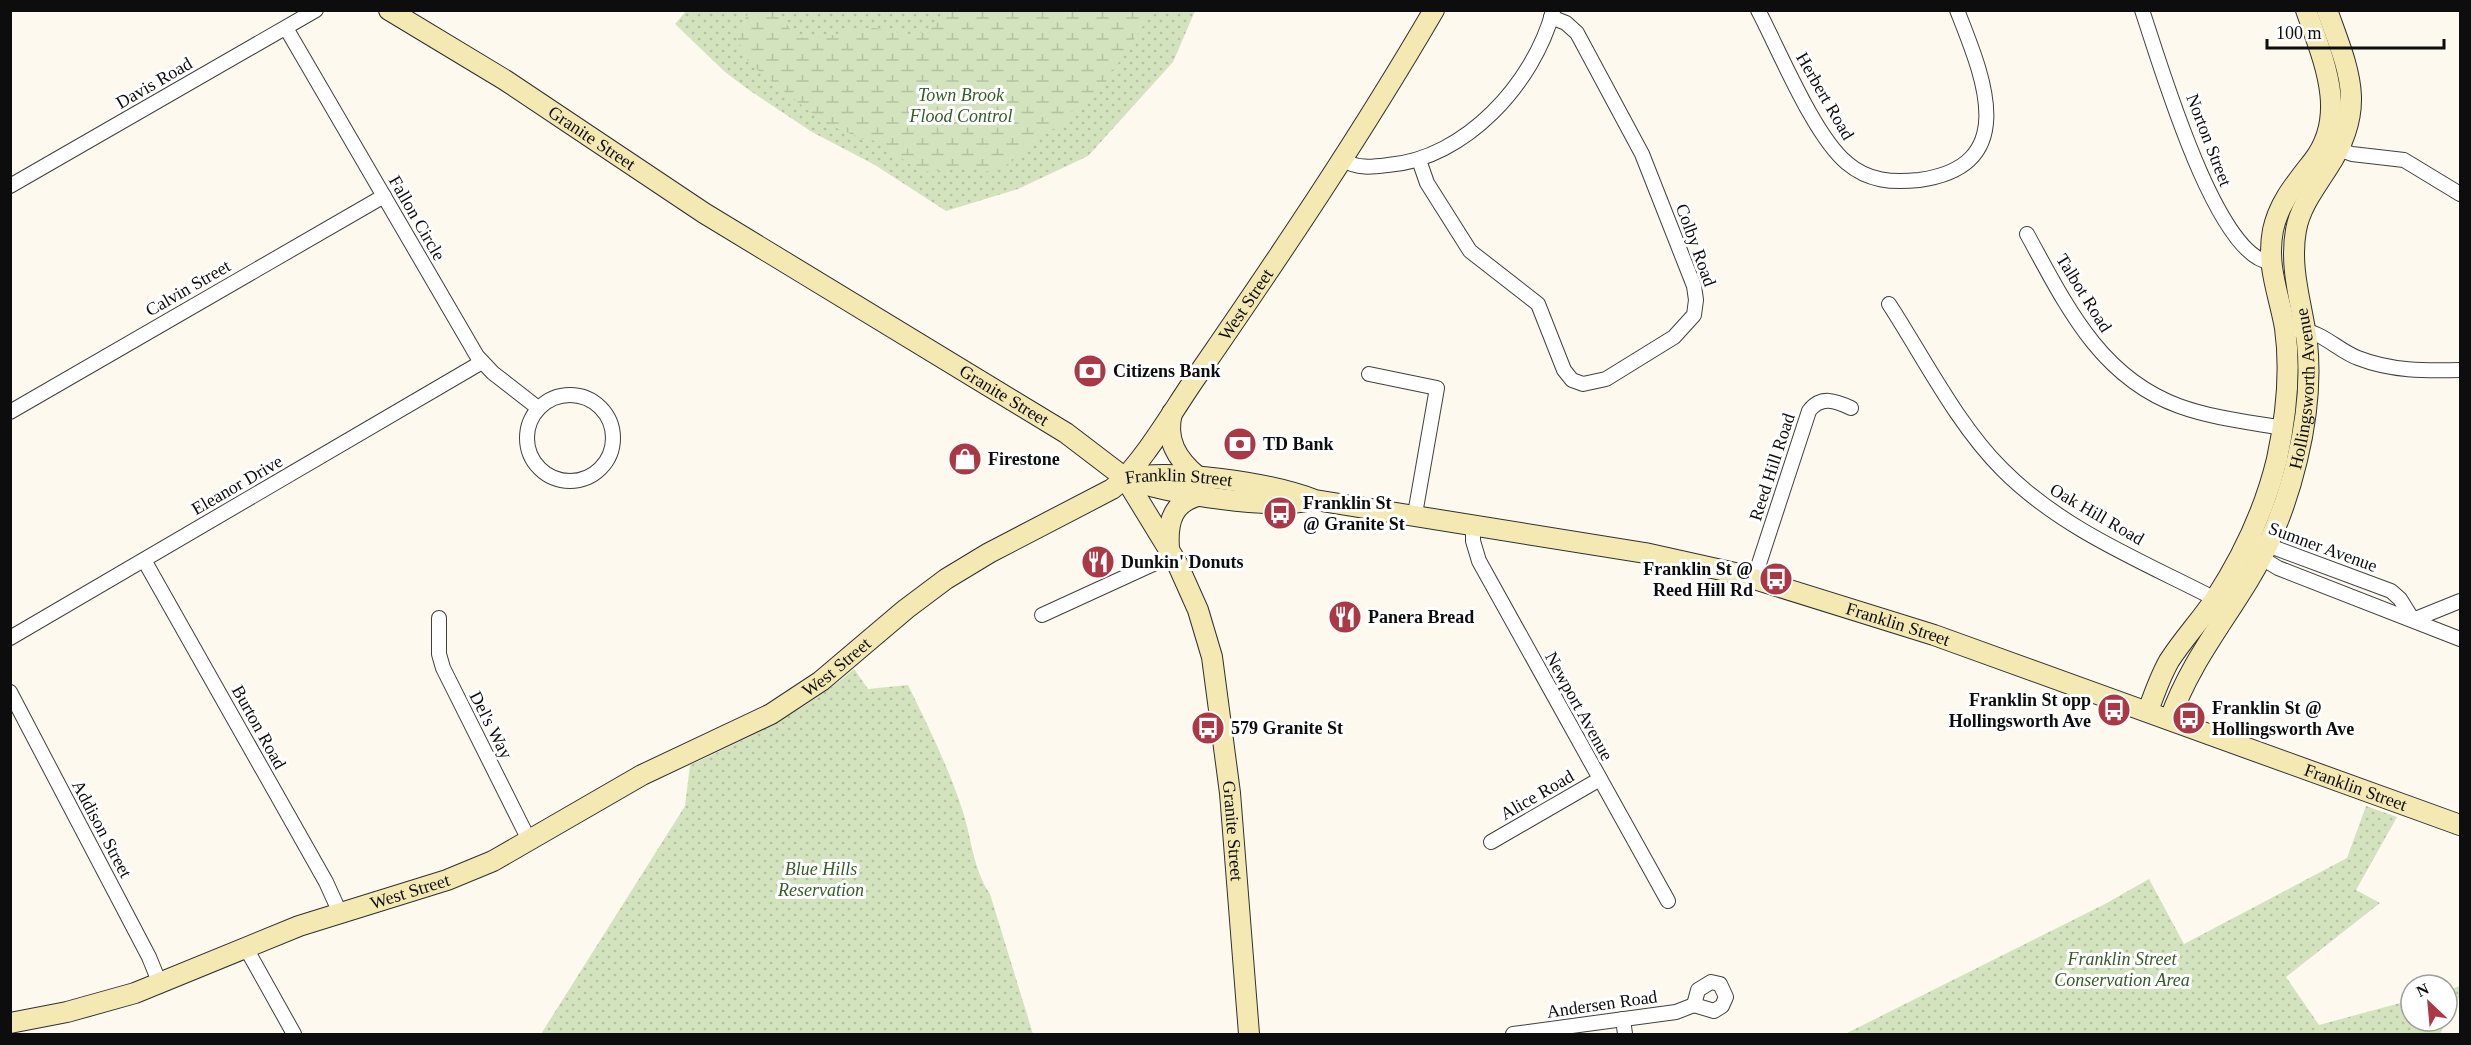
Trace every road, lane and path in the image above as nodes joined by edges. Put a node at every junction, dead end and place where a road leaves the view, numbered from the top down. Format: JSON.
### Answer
{"nodes":[{"id":1,"x":316,"y":10,"type":"edge"},
{"id":2,"x":389,"y":10,"type":"edge"},
{"id":3,"x":1434,"y":10,"type":"edge"},
{"id":4,"x":1758,"y":10,"type":"edge"},
{"id":5,"x":1957,"y":10,"type":"edge"},
{"id":6,"x":2142,"y":10,"type":"edge"},
{"id":7,"x":1552,"y":14,"type":"edge"},
{"id":8,"x":2329,"y":14,"type":"edge"},
{"id":9,"x":2308,"y":18,"type":"edge"},
{"id":10,"x":286,"y":28,"type":"junction"},
{"id":11,"x":2332,"y":147,"type":"junction"},
{"id":12,"x":1343,"y":160,"type":"junction"},
{"id":13,"x":1419,"y":160,"type":"junction"},
{"id":14,"x":11,"y":185,"type":"edge"},
{"id":15,"x":2460,"y":194,"type":"edge"},
{"id":16,"x":384,"y":196,"type":"junction"},
{"id":17,"x":2276,"y":221,"type":"junction"},
{"id":18,"x":2297,"y":225,"type":"junction"},
{"id":19,"x":2027,"y":234,"type":"dead end"},
{"id":20,"x":2271,"y":262,"type":"junction"},
{"id":21,"x":1889,"y":304,"type":"dead end"},
{"id":22,"x":2285,"y":330,"type":"junction"},
{"id":23,"x":2305,"y":330,"type":"junction"},
{"id":24,"x":482,"y":362,"type":"junction"},
{"id":25,"x":2460,"y":370,"type":"edge"},
{"id":26,"x":1369,"y":374,"type":"dead end"},
{"id":27,"x":538,"y":408,"type":"junction"},
{"id":28,"x":1851,"y":408,"type":"dead end"},
{"id":29,"x":1173,"y":411,"type":"junction"},
{"id":30,"x":10,"y":412,"type":"edge"},
{"id":31,"x":2290,"y":419,"type":"junction"},
{"id":32,"x":1125,"y":478,"type":"junction"},
{"id":33,"x":1200,"y":485,"type":"junction"},
{"id":34,"x":1415,"y":514,"type":"junction"},
{"id":35,"x":1473,"y":523,"type":"junction"},
{"id":36,"x":2247,"y":542,"type":"junction"},
{"id":37,"x":1171,"y":551,"type":"junction"},
{"id":38,"x":2265,"y":551,"type":"junction"},
{"id":39,"x":144,"y":560,"type":"junction"},
{"id":40,"x":1754,"y":579,"type":"junction"},
{"id":41,"x":2460,"y":601,"type":"edge"},
{"id":42,"x":2223,"y":603,"type":"junction"},
{"id":43,"x":1042,"y":615,"type":"dead end"},
{"id":44,"x":439,"y":618,"type":"dead end"},
{"id":45,"x":2413,"y":620,"type":"junction"},
{"id":46,"x":10,"y":638,"type":"edge"},
{"id":47,"x":2460,"y":639,"type":"edge"},
{"id":48,"x":10,"y":693,"type":"edge"},
{"id":49,"x":2148,"y":711,"type":"junction"},
{"id":50,"x":2170,"y":719,"type":"junction"},
{"id":51,"x":1600,"y":779,"type":"junction"},
{"id":52,"x":2460,"y":825,"type":"edge"},
{"id":53,"x":530,"y":842,"type":"junction"},
{"id":54,"x":1491,"y":842,"type":"dead end"},
{"id":55,"x":1668,"y":902,"type":"dead end"},
{"id":56,"x":340,"y":913,"type":"junction"},
{"id":57,"x":246,"y":948,"type":"junction"},
{"id":58,"x":160,"y":984,"type":"junction"},
{"id":59,"x":1694,"y":1005,"type":"dead end"},
{"id":60,"x":1623,"y":1019,"type":"junction"},
{"id":61,"x":10,"y":1023,"type":"edge"},
{"id":62,"x":294,"y":1035,"type":"edge"},
{"id":63,"x":1249,"y":1035,"type":"edge"},
{"id":64,"x":1513,"y":1035,"type":"edge"},
{"id":65,"x":1625,"y":1035,"type":"edge"}],
"edges":[{"from":1,"to":10,"type":"street","name":"Davis Road"},
{"from":2,"to":32,"type":"main road","name":"Granite Street"},
{"from":3,"to":12,"type":"main road","name":"West Street"},
{"from":4,"to":5,"type":"street","name":"Herbert Road"},
{"from":6,"to":20,"type":"street","name":"Norton Street"},
{"from":7,"to":13,"type":"street"},
{"from":7,"to":13,"type":"street","name":"Colby Road"},
{"from":8,"to":9,"type":"main road"},
{"from":8,"to":11,"type":"main road","name":"Hollingsworth Avenue"},
{"from":9,"to":11,"type":"main road","name":"Hollingsworth Avenue"},
{"from":10,"to":14,"type":"street","name":"Davis Road"},
{"from":10,"to":16,"type":"street","name":"Fallon Circle"},
{"from":11,"to":15,"type":"street"},
{"from":11,"to":17,"type":"main road","name":"Hollingsworth Avenue"},
{"from":11,"to":18,"type":"main road","name":"Hollingsworth Avenue"},
{"from":12,"to":13,"type":"street"},
{"from":12,"to":29,"type":"main road","name":"West Street"},
{"from":16,"to":24,"type":"street","name":"Fallon Circle"},
{"from":16,"to":30,"type":"street","name":"Calvin Street"},
{"from":17,"to":18,"type":"main road"},
{"from":17,"to":20,"type":"main road","name":"Hollingsworth Avenue"},
{"from":18,"to":23,"type":"main road","name":"Hollingsworth Avenue"},
{"from":19,"to":31,"type":"street","name":"Talbot Road"},
{"from":20,"to":22,"type":"main road","name":"Hollingsworth Avenue"},
{"from":21,"to":42,"type":"street","name":"Oak Hill Road"},
{"from":22,"to":23,"type":"street"},
{"from":22,"to":31,"type":"main road","name":"Hollingsworth Avenue"},
{"from":23,"to":25,"type":"street"},
{"from":23,"to":31,"type":"main road","name":"Hollingsworth Avenue"},
{"from":24,"to":27,"type":"street","name":"Fallon Circle"},
{"from":24,"to":39,"type":"street","name":"Eleanor Drive"},
{"from":26,"to":34,"type":"street"},
{"from":27,"to":27,"type":"street"},
{"from":28,"to":40,"type":"street","name":"Reed Hill Road"},
{"from":29,"to":32,"type":"main road","name":"West Street"},
{"from":29,"to":33,"type":"main road"},
{"from":31,"to":36,"type":"main road","name":"Hollingsworth Avenue"},
{"from":31,"to":38,"type":"main road","name":"Hollingsworth Avenue"},
{"from":32,"to":33,"type":"main road","name":"Franklin Street"},
{"from":32,"to":37,"type":"main road","name":"Granite Street"},
{"from":32,"to":53,"type":"main road","name":"West Street"},
{"from":33,"to":34,"type":"main road","name":"Franklin Street"},
{"from":33,"to":37,"type":"main road"},
{"from":34,"to":35,"type":"main road","name":"Franklin Street"},
{"from":35,"to":40,"type":"main road","name":"Franklin Street"},
{"from":35,"to":51,"type":"street","name":"Newport Avenue"},
{"from":36,"to":38,"type":"street","name":"Sumner Avenue"},
{"from":36,"to":42,"type":"main road","name":"Hollingsworth Avenue"},
{"from":37,"to":43,"type":"street"},
{"from":37,"to":63,"type":"main road","name":"Granite Street"},
{"from":38,"to":42,"type":"main road","name":"Hollingsworth Avenue"},
{"from":38,"to":45,"type":"street","name":"Sumner Avenue"},
{"from":38,"to":45,"type":"street","name":"Sumner Avenue"},
{"from":39,"to":46,"type":"street","name":"Eleanor Drive"},
{"from":39,"to":56,"type":"street","name":"Burton Road"},
{"from":40,"to":49,"type":"main road","name":"Franklin Street"},
{"from":41,"to":45,"type":"street"},
{"from":42,"to":49,"type":"main road","name":"Hollingsworth Avenue"},
{"from":42,"to":50,"type":"main road","name":"Hollingsworth Avenue"},
{"from":44,"to":53,"type":"street","name":"Del's Way"},
{"from":45,"to":47,"type":"street","name":"Sumner Avenue"},
{"from":48,"to":58,"type":"street","name":"Addison Street"},
{"from":49,"to":50,"type":"main road","name":"Franklin Street"},
{"from":50,"to":52,"type":"main road","name":"Franklin Street"},
{"from":51,"to":54,"type":"street","name":"Alice Road"},
{"from":51,"to":55,"type":"street","name":"Newport Avenue"},
{"from":53,"to":56,"type":"main road","name":"West Street"},
{"from":56,"to":57,"type":"main road","name":"West Street"},
{"from":57,"to":58,"type":"main road","name":"West Street"},
{"from":57,"to":62,"type":"street"},
{"from":58,"to":61,"type":"main road","name":"West Street"},
{"from":59,"to":60,"type":"street","name":"Andersen Road"},
{"from":60,"to":64,"type":"street","name":"Andersen Road"},
{"from":60,"to":65,"type":"street"}]}
